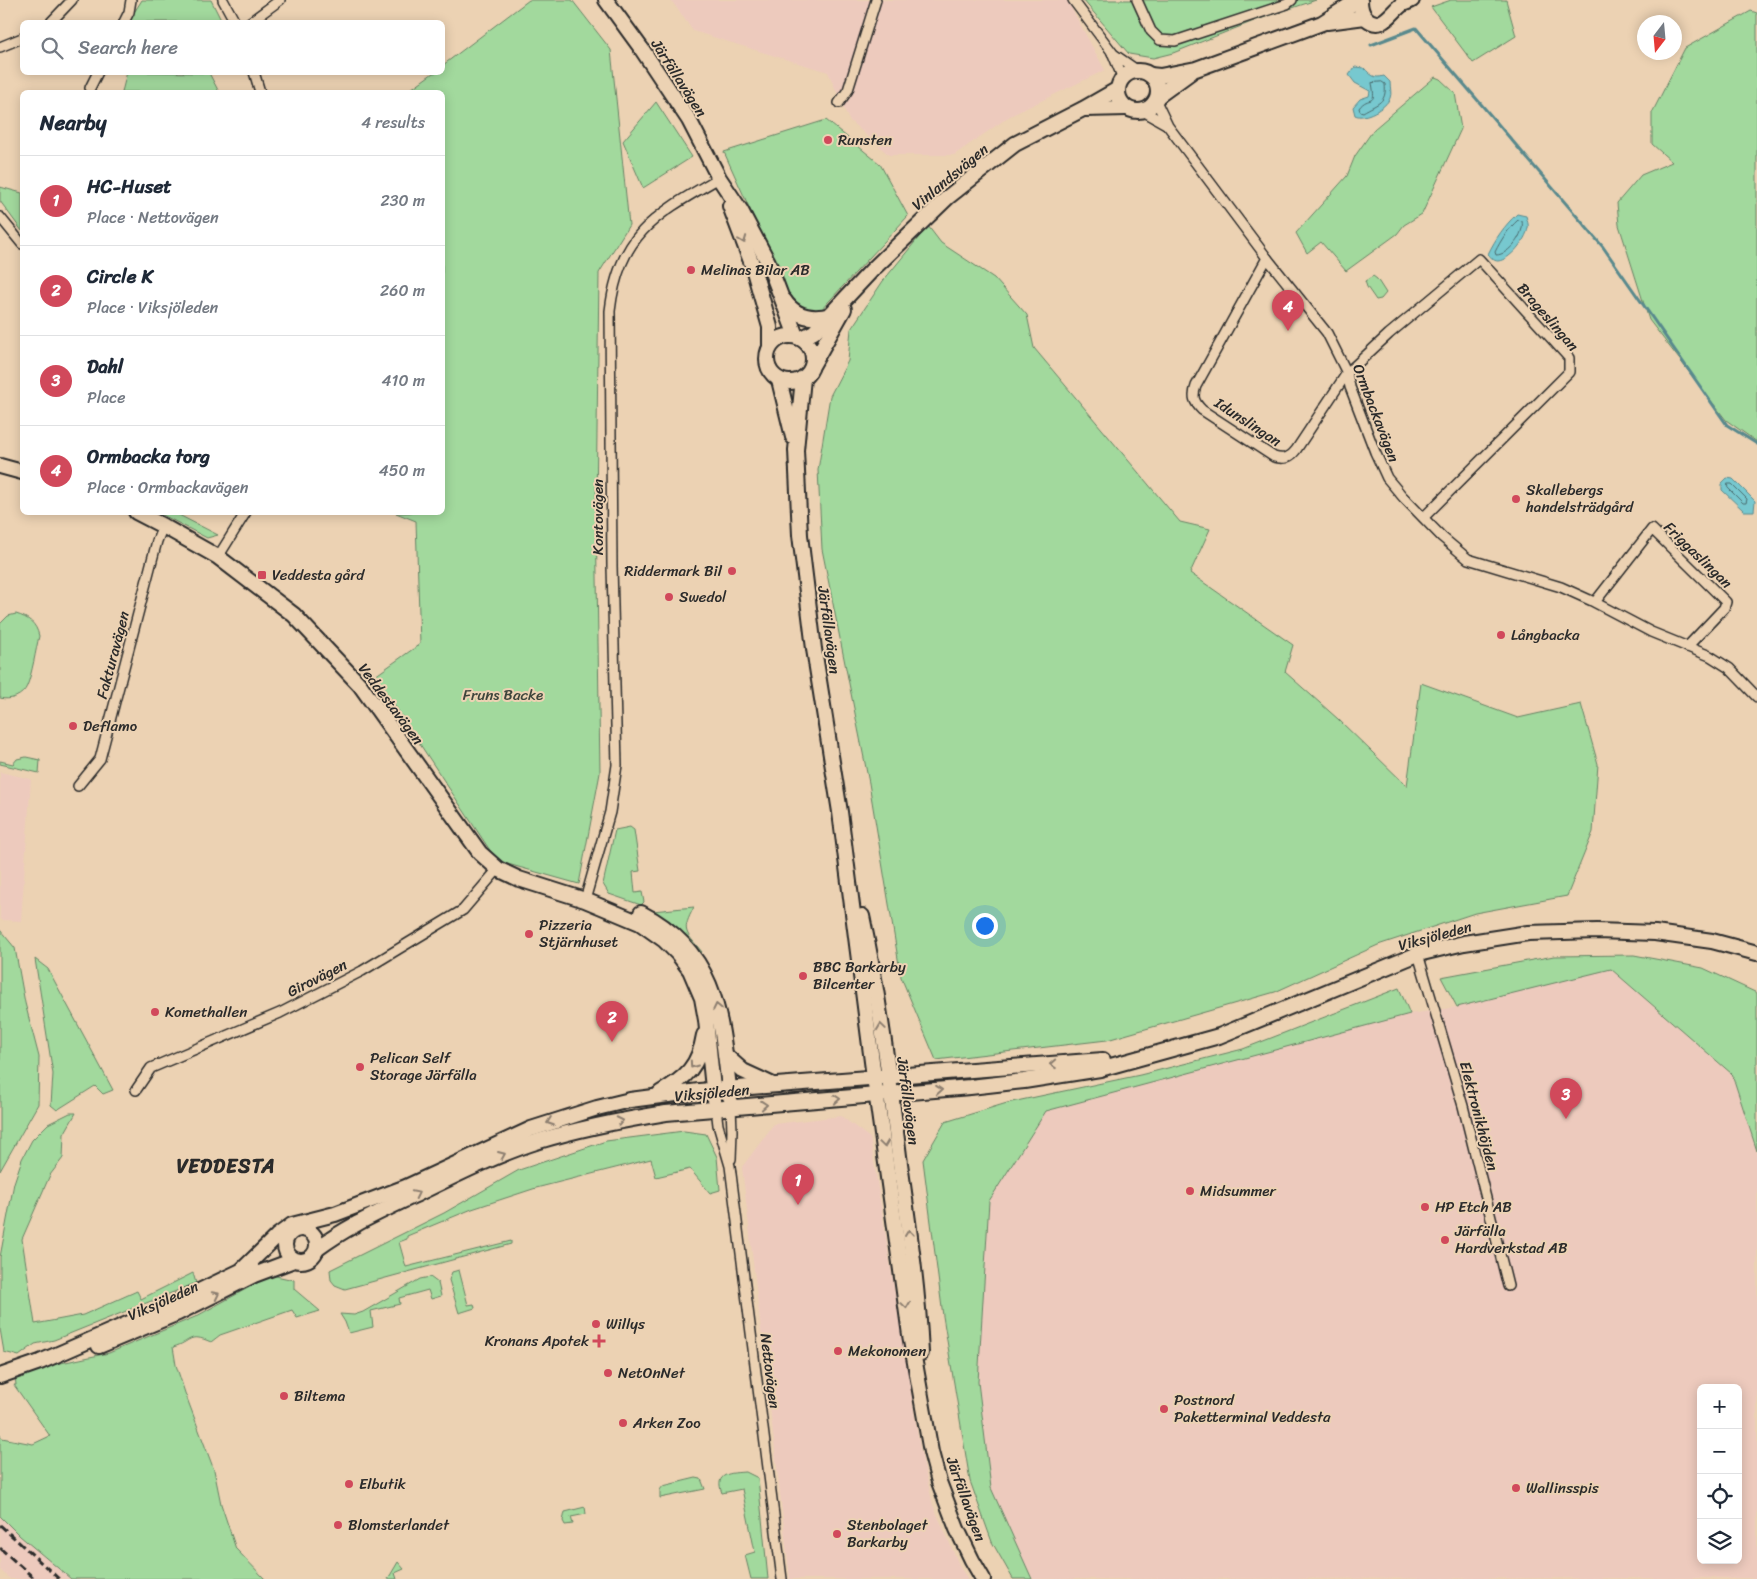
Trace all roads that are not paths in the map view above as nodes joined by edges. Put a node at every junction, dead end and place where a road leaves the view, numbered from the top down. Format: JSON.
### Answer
{"nodes":[{"id":1,"x":72,"y":0,"type":"edge"},
{"id":2,"x":131,"y":0,"type":"edge"},
{"id":3,"x":223,"y":0,"type":"edge"},
{"id":4,"x":280,"y":0,"type":"edge"},
{"id":5,"x":606,"y":0,"type":"edge"},
{"id":6,"x":876,"y":0,"type":"edge"},
{"id":7,"x":1073,"y":0,"type":"edge"},
{"id":8,"x":1137,"y":0,"type":"edge"},
{"id":9,"x":1292,"y":0,"type":"edge"},
{"id":10,"x":1359,"y":0,"type":"edge"},
{"id":11,"x":1395,"y":0,"type":"edge"},
{"id":12,"x":1412,"y":0,"type":"edge"},
{"id":13,"x":1393,"y":15,"type":"junction"},
{"id":14,"x":1365,"y":17,"type":"junction"},
{"id":15,"x":53,"y":20,"type":"edge"},
{"id":16,"x":125,"y":20,"type":"edge"},
{"id":17,"x":234,"y":20,"type":"edge"},
{"id":18,"x":253,"y":20,"type":"edge"},
{"id":19,"x":1322,"y":23,"type":"junction"},
{"id":20,"x":20,"y":39,"type":"edge"},
{"id":21,"x":0,"y":48,"type":"edge"},
{"id":22,"x":1112,"y":52,"type":"junction"},
{"id":23,"x":1196,"y":69,"type":"junction"},
{"id":24,"x":1144,"y":73,"type":"junction"},
{"id":25,"x":96,"y":75,"type":"edge"},
{"id":26,"x":255,"y":75,"type":"edge"},
{"id":27,"x":1121,"y":84,"type":"junction"},
{"id":28,"x":90,"y":88,"type":"dead end"},
{"id":29,"x":259,"y":90,"type":"edge"},
{"id":30,"x":1157,"y":99,"type":"junction"},
{"id":31,"x":839,"y":103,"type":"dead end"},
{"id":32,"x":1127,"y":108,"type":"junction"},
{"id":33,"x":1083,"y":109,"type":"junction"},
{"id":34,"x":1143,"y":111,"type":"junction"},
{"id":35,"x":1168,"y":126,"type":"junction"},
{"id":36,"x":719,"y":178,"type":"junction"},
{"id":37,"x":0,"y":217,"type":"edge"},
{"id":38,"x":20,"y":242,"type":"edge"},
{"id":39,"x":1267,"y":258,"type":"junction"},
{"id":40,"x":854,"y":290,"type":"junction"},
{"id":41,"x":779,"y":294,"type":"junction"},
{"id":42,"x":831,"y":315,"type":"junction"},
{"id":43,"x":799,"y":337,"type":"junction"},
{"id":44,"x":770,"y":346,"type":"junction"},
{"id":45,"x":813,"y":364,"type":"junction"},
{"id":46,"x":1347,"y":373,"type":"junction"},
{"id":47,"x":803,"y":378,"type":"junction"},
{"id":48,"x":779,"y":380,"type":"junction"},
{"id":49,"x":796,"y":450,"type":"junction"},
{"id":50,"x":0,"y":466,"type":"edge"},
{"id":51,"x":20,"y":471,"type":"edge"},
{"id":52,"x":142,"y":515,"type":"edge"},
{"id":53,"x":244,"y":515,"type":"edge"},
{"id":54,"x":1424,"y":517,"type":"junction"},
{"id":55,"x":163,"y":526,"type":"junction"},
{"id":56,"x":218,"y":557,"type":"junction"},
{"id":57,"x":1595,"y":602,"type":"junction"},
{"id":58,"x":1687,"y":647,"type":"junction"},
{"id":59,"x":1757,"y":697,"type":"edge"},
{"id":60,"x":78,"y":786,"type":"dead end"},
{"id":61,"x":840,"y":812,"type":"junction"},
{"id":62,"x":498,"y":870,"type":"junction"},
{"id":63,"x":585,"y":900,"type":"junction"},
{"id":64,"x":1757,"y":953,"type":"edge"},
{"id":65,"x":1418,"y":954,"type":"junction"},
{"id":66,"x":706,"y":1020,"type":"junction"},
{"id":67,"x":725,"y":1056,"type":"junction"},
{"id":68,"x":1136,"y":1058,"type":"junction"},
{"id":69,"x":888,"y":1076,"type":"junction"},
{"id":70,"x":874,"y":1077,"type":"junction"},
{"id":71,"x":774,"y":1085,"type":"junction"},
{"id":72,"x":729,"y":1089,"type":"junction"},
{"id":73,"x":136,"y":1090,"type":"dead end"},
{"id":74,"x":714,"y":1090,"type":"junction"},
{"id":75,"x":891,"y":1094,"type":"junction"},
{"id":76,"x":656,"y":1095,"type":"junction"},
{"id":77,"x":876,"y":1096,"type":"junction"},
{"id":78,"x":731,"y":1107,"type":"junction"},
{"id":79,"x":716,"y":1108,"type":"junction"},
{"id":80,"x":730,"y":1166,"type":"junction"},
{"id":81,"x":406,"y":1187,"type":"junction"},
{"id":82,"x":306,"y":1230,"type":"junction"},
{"id":83,"x":287,"y":1240,"type":"junction"},
{"id":84,"x":317,"y":1250,"type":"junction"},
{"id":85,"x":294,"y":1260,"type":"junction"},
{"id":86,"x":244,"y":1269,"type":"junction"},
{"id":87,"x":1508,"y":1286,"type":"dead end"},
{"id":88,"x":40,"y":1362,"type":"junction"},
{"id":89,"x":0,"y":1376,"type":"edge"},
{"id":90,"x":922,"y":1398,"type":"junction"},
{"id":91,"x":782,"y":1579,"type":"edge"},
{"id":92,"x":983,"y":1579,"type":"edge"}],
"edges":[{"from":1,"to":15,"type":"street"},
{"from":2,"to":16,"type":"street"},
{"from":3,"to":17,"type":"street"},
{"from":4,"to":18,"type":"street"},
{"from":5,"to":36,"type":"street","name":"Järfällavägen"},
{"from":6,"to":31,"type":"street"},
{"from":7,"to":22,"type":"street"},
{"from":8,"to":9,"type":"street"},
{"from":10,"to":14,"type":"street"},
{"from":10,"to":19,"type":"street"},
{"from":11,"to":13,"type":"street"},
{"from":12,"to":13,"type":"street"},
{"from":13,"to":14,"type":"street"},
{"from":14,"to":19,"type":"street"},
{"from":19,"to":23,"type":"street"},
{"from":20,"to":21,"type":"street"},
{"from":22,"to":24,"type":"street"},
{"from":22,"to":27,"type":"street"},
{"from":23,"to":24,"type":"street"},
{"from":23,"to":30,"type":"street"},
{"from":24,"to":27,"type":"street"},
{"from":24,"to":30,"type":"street"},
{"from":25,"to":28,"type":"street"},
{"from":26,"to":29,"type":"street"},
{"from":27,"to":32,"type":"street"},
{"from":27,"to":33,"type":"street","name":"Vinlandsvägen"},
{"from":30,"to":34,"type":"street"},
{"from":30,"to":35,"type":"street","name":"Ormbackavägen"},
{"from":32,"to":33,"type":"street","name":"Vinlandsvägen"},
{"from":32,"to":34,"type":"street"},
{"from":33,"to":40,"type":"street","name":"Vinlandsvägen"},
{"from":34,"to":35,"type":"street","name":"Ormbackavägen"},
{"from":35,"to":39,"type":"street","name":"Ormbackavägen"},
{"from":36,"to":41,"type":"street","name":"Järfällavägen"},
{"from":36,"to":44,"type":"street","name":"Järfällavägen","one_way":true},
{"from":36,"to":63,"type":"street","name":"Kontovägen"},
{"from":37,"to":38,"type":"street"},
{"from":39,"to":46,"type":"street","name":"Ormbackavägen"},
{"from":39,"to":46,"type":"street","name":"Idunslingan"},
{"from":40,"to":42,"type":"street","name":"Vinlandsvägen"},
{"from":40,"to":45,"type":"street","name":"Vinlandsvägen"},
{"from":41,"to":42,"type":"street"},
{"from":41,"to":43,"type":"street","name":"Järfällavägen"},
{"from":42,"to":43,"type":"street","name":"Vinlandsvägen"},
{"from":43,"to":44,"type":"street"},
{"from":43,"to":45,"type":"street"},
{"from":44,"to":48,"type":"street"},
{"from":45,"to":47,"type":"street"},
{"from":46,"to":54,"type":"street","name":"Ormbackavägen"},
{"from":46,"to":54,"type":"street","name":"Brageslingan"},
{"from":47,"to":48,"type":"street"},
{"from":47,"to":49,"type":"street","name":"Järfällavägen"},
{"from":48,"to":49,"type":"street","name":"Järfällavägen"},
{"from":49,"to":61,"type":"street","name":"Järfällavägen"},
{"from":50,"to":51,"type":"street"},
{"from":52,"to":55,"type":"street","name":"Veddestavägen"},
{"from":53,"to":56,"type":"street"},
{"from":54,"to":57,"type":"street","name":"Ormbackavägen"},
{"from":55,"to":56,"type":"street","name":"Veddestavägen"},
{"from":55,"to":60,"type":"street","name":"Fakturavägen"},
{"from":56,"to":62,"type":"street","name":"Veddestavägen"},
{"from":57,"to":58,"type":"street","name":"Ormbackavägen"},
{"from":57,"to":58,"type":"street","name":"Friggaslingan"},
{"from":58,"to":59,"type":"street","name":"Ormbackavägen"},
{"from":69,"to":61,"type":"street","name":"Järfällavägen","one_way":true},
{"from":61,"to":70,"type":"street","name":"Järfällavägen"},
{"from":62,"to":63,"type":"street","name":"Veddestavägen"},
{"from":62,"to":73,"type":"street","name":"Girovägen"},
{"from":63,"to":66,"type":"street","name":"Veddestavägen"},
{"from":67,"to":63,"type":"street","name":"Veddestavägen","one_way":true},
{"from":64,"to":65,"type":"street","name":"Viksjöleden"},
{"from":65,"to":68,"type":"street","name":"Viksjöleden"},
{"from":65,"to":87,"type":"street","name":"Elektronikhöjden"},
{"from":66,"to":74,"type":"street","name":"Veddestavägen"},
{"from":66,"to":76,"type":"street","one_way":true},
{"from":67,"to":71,"type":"street"},
{"from":67,"to":72,"type":"street","name":"Veddestavägen"},
{"from":68,"to":69,"type":"street","name":"Viksjöleden","one_way":true},
{"from":75,"to":68,"type":"street","name":"Viksjöleden","one_way":true},
{"from":69,"to":70,"type":"street","name":"Viksjöleden"},
{"from":69,"to":75,"type":"street","name":"Järfällavägen"},
{"from":70,"to":71,"type":"street","name":"Viksjöleden"},
{"from":70,"to":77,"type":"street","name":"Järfällavägen"},
{"from":71,"to":72,"type":"street","name":"Viksjöleden"},
{"from":72,"to":74,"type":"street","name":"Viksjöleden"},
{"from":72,"to":78,"type":"street","name":"Veddestavägen"},
{"from":74,"to":76,"type":"street","name":"Viksjöleden"},
{"from":74,"to":79,"type":"street","name":"Veddestavägen"},
{"from":75,"to":77,"type":"street","name":"Viksjöleden"},
{"from":90,"to":75,"type":"street","name":"Järfällavägen","one_way":true},
{"from":76,"to":81,"type":"street","name":"Viksjöleden","one_way":true},
{"from":78,"to":77,"type":"street","name":"Viksjöleden","one_way":true},
{"from":77,"to":90,"type":"street","name":"Järfällavägen","one_way":true},
{"from":78,"to":79,"type":"street","name":"Viksjöleden"},
{"from":78,"to":80,"type":"street","name":"Nettovägen"},
{"from":79,"to":80,"type":"street","name":"Nettovägen"},
{"from":84,"to":79,"type":"street","name":"Viksjöleden","one_way":true},
{"from":80,"to":91,"type":"street","name":"Nettovägen"},
{"from":81,"to":82,"type":"street","name":"Viksjöleden"},
{"from":81,"to":86,"type":"street","name":"Viksjöleden"},
{"from":82,"to":83,"type":"street"},
{"from":82,"to":84,"type":"street"},
{"from":83,"to":85,"type":"street"},
{"from":83,"to":86,"type":"street","name":"Viksjöleden"},
{"from":84,"to":85,"type":"street"},
{"from":88,"to":85,"type":"street","name":"Viksjöleden","one_way":true},
{"from":86,"to":88,"type":"street","name":"Viksjöleden"},
{"from":88,"to":89,"type":"street","name":"Viksjöleden"},
{"from":90,"to":92,"type":"street","name":"Järfällavägen"}]}
